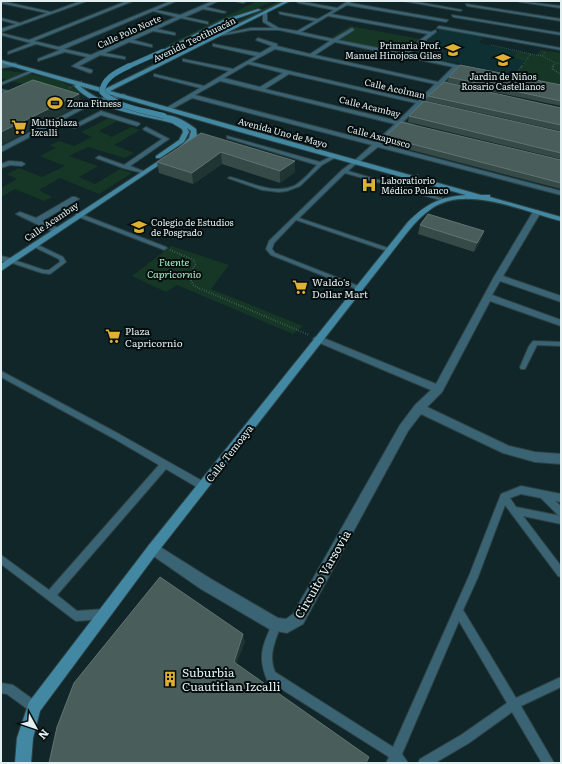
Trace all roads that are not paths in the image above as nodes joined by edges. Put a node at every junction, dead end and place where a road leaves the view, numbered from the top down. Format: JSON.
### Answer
{"nodes":[{"id":1,"x":65,"y":1,"type":"edge"},
{"id":2,"x":85,"y":1,"type":"edge"},
{"id":3,"x":131,"y":1,"type":"edge"},
{"id":4,"x":173,"y":1,"type":"edge"},
{"id":5,"x":216,"y":1,"type":"edge"},
{"id":6,"x":237,"y":1,"type":"edge"},
{"id":7,"x":278,"y":1,"type":"edge"},
{"id":8,"x":288,"y":1,"type":"edge"},
{"id":9,"x":351,"y":1,"type":"edge"},
{"id":10,"x":405,"y":1,"type":"edge"},
{"id":11,"x":472,"y":1,"type":"edge"},
{"id":12,"x":520,"y":1,"type":"edge"},
{"id":13,"x":1,"y":2,"type":"edge"},
{"id":14,"x":116,"y":2,"type":"dead end"},
{"id":15,"x":243,"y":2,"type":"dead end"},
{"id":16,"x":299,"y":2,"type":"dead end"},
{"id":17,"x":78,"y":4,"type":"junction"},
{"id":18,"x":123,"y":4,"type":"junction"},
{"id":19,"x":346,"y":4,"type":"junction"},
{"id":20,"x":467,"y":5,"type":"junction"},
{"id":21,"x":201,"y":7,"type":"junction"},
{"id":22,"x":561,"y":7,"type":"edge"},
{"id":23,"x":337,"y":9,"type":"junction"},
{"id":24,"x":152,"y":10,"type":"junction"},
{"id":25,"x":460,"y":10,"type":"junction"},
{"id":26,"x":264,"y":11,"type":"junction"},
{"id":27,"x":224,"y":12,"type":"dead end"},
{"id":28,"x":51,"y":13,"type":"junction"},
{"id":29,"x":280,"y":13,"type":"dead end"},
{"id":30,"x":328,"y":15,"type":"junction"},
{"id":31,"x":453,"y":16,"type":"junction"},
{"id":32,"x":179,"y":17,"type":"junction"},
{"id":33,"x":1,"y":19,"type":"edge"},
{"id":34,"x":319,"y":20,"type":"junction"},
{"id":35,"x":561,"y":20,"type":"edge"},
{"id":36,"x":446,"y":21,"type":"junction"},
{"id":37,"x":206,"y":23,"type":"dead end"},
{"id":38,"x":261,"y":23,"type":"junction"},
{"id":39,"x":21,"y":24,"type":"junction"},
{"id":40,"x":439,"y":28,"type":"junction"},
{"id":41,"x":152,"y":29,"type":"junction"},
{"id":42,"x":252,"y":29,"type":"junction"},
{"id":43,"x":279,"y":29,"type":"junction"},
{"id":44,"x":352,"y":29,"type":"dead end"},
{"id":45,"x":1,"y":32,"type":"edge"},
{"id":46,"x":297,"y":33,"type":"junction"},
{"id":47,"x":173,"y":34,"type":"dead end"},
{"id":48,"x":431,"y":34,"type":"junction"},
{"id":49,"x":561,"y":34,"type":"edge"},
{"id":50,"x":219,"y":36,"type":"junction"},
{"id":51,"x":258,"y":39,"type":"dead end"},
{"id":52,"x":128,"y":40,"type":"junction"},
{"id":53,"x":30,"y":41,"type":"junction"},
{"id":54,"x":333,"y":41,"type":"junction"},
{"id":55,"x":36,"y":42,"type":"junction"},
{"id":56,"x":215,"y":45,"type":"dead end"},
{"id":57,"x":150,"y":46,"type":"dead end"},
{"id":58,"x":274,"y":47,"type":"junction"},
{"id":59,"x":63,"y":49,"type":"junction"},
{"id":60,"x":561,"y":49,"type":"edge"},
{"id":61,"x":10,"y":53,"type":"dead end"},
{"id":62,"x":100,"y":53,"type":"junction"},
{"id":63,"x":260,"y":55,"type":"junction"},
{"id":64,"x":311,"y":55,"type":"junction"},
{"id":65,"x":404,"y":55,"type":"junction"},
{"id":66,"x":91,"y":57,"type":"junction"},
{"id":67,"x":123,"y":58,"type":"dead end"},
{"id":68,"x":40,"y":60,"type":"dead end"},
{"id":69,"x":185,"y":60,"type":"dead end"},
{"id":70,"x":1,"y":61,"type":"edge"},
{"id":71,"x":248,"y":63,"type":"junction"},
{"id":72,"x":15,"y":65,"type":"junction"},
{"id":73,"x":1,"y":66,"type":"edge"},
{"id":74,"x":457,"y":66,"type":"junction"},
{"id":75,"x":141,"y":68,"type":"junction"},
{"id":76,"x":149,"y":70,"type":"junction"},
{"id":77,"x":478,"y":70,"type":"edge"},
{"id":78,"x":33,"y":71,"type":"junction"},
{"id":79,"x":90,"y":71,"type":"dead end"},
{"id":80,"x":234,"y":71,"type":"junction"},
{"id":81,"x":288,"y":72,"type":"junction"},
{"id":82,"x":156,"y":75,"type":"dead end"},
{"id":83,"x":220,"y":79,"type":"junction"},
{"id":84,"x":75,"y":83,"type":"junction"},
{"id":85,"x":1,"y":84,"type":"edge"},
{"id":86,"x":439,"y":84,"type":"junction"},
{"id":87,"x":205,"y":88,"type":"junction"},
{"id":88,"x":96,"y":89,"type":"junction"},
{"id":89,"x":261,"y":89,"type":"junction"},
{"id":90,"x":462,"y":89,"type":"edge"},
{"id":91,"x":1,"y":90,"type":"edge"},
{"id":92,"x":106,"y":91,"type":"junction"},
{"id":93,"x":124,"y":96,"type":"junction"},
{"id":94,"x":192,"y":96,"type":"junction"},
{"id":95,"x":12,"y":99,"type":"edge"},
{"id":96,"x":97,"y":100,"type":"junction"},
{"id":97,"x":420,"y":102,"type":"junction"},
{"id":98,"x":81,"y":108,"type":"junction"},
{"id":99,"x":442,"y":108,"type":"edge"},
{"id":100,"x":168,"y":109,"type":"junction"},
{"id":101,"x":101,"y":113,"type":"junction"},
{"id":102,"x":174,"y":119,"type":"junction"},
{"id":103,"x":399,"y":123,"type":"junction"},
{"id":104,"x":137,"y":124,"type":"dead end"},
{"id":105,"x":73,"y":127,"type":"dead end"},
{"id":106,"x":146,"y":129,"type":"dead end"},
{"id":107,"x":422,"y":129,"type":"edge"},
{"id":108,"x":252,"y":133,"type":"junction"},
{"id":109,"x":229,"y":137,"type":"dead end"},
{"id":110,"x":377,"y":144,"type":"junction"},
{"id":111,"x":1,"y":150,"type":"edge"},
{"id":112,"x":336,"y":156,"type":"junction"},
{"id":113,"x":99,"y":158,"type":"dead end"},
{"id":114,"x":356,"y":162,"type":"junction"},
{"id":115,"x":22,"y":164,"type":"dead end"},
{"id":116,"x":320,"y":164,"type":"junction"},
{"id":117,"x":1,"y":166,"type":"edge"},
{"id":118,"x":125,"y":166,"type":"junction"},
{"id":119,"x":153,"y":166,"type":"junction"},
{"id":120,"x":344,"y":171,"type":"junction"},
{"id":121,"x":144,"y":173,"type":"junction"},
{"id":122,"x":230,"y":178,"type":"dead end"},
{"id":123,"x":561,"y":193,"type":"edge"},
{"id":124,"x":487,"y":197,"type":"junction"},
{"id":125,"x":75,"y":199,"type":"dead end"},
{"id":126,"x":442,"y":199,"type":"junction"},
{"id":127,"x":537,"y":212,"type":"junction"},
{"id":128,"x":20,"y":214,"type":"dead end"},
{"id":129,"x":78,"y":215,"type":"junction"},
{"id":130,"x":296,"y":218,"type":"junction"},
{"id":131,"x":561,"y":219,"type":"edge"},
{"id":132,"x":36,"y":222,"type":"junction"},
{"id":133,"x":56,"y":230,"type":"junction"},
{"id":134,"x":34,"y":245,"type":"junction"},
{"id":135,"x":164,"y":248,"type":"road end"},
{"id":136,"x":389,"y":250,"type":"junction"},
{"id":137,"x":1,"y":258,"type":"edge"},
{"id":138,"x":11,"y":261,"type":"junction"},
{"id":139,"x":1,"y":268,"type":"edge"},
{"id":140,"x":498,"y":278,"type":"junction"},
{"id":141,"x":359,"y":288,"type":"junction"},
{"id":142,"x":488,"y":297,"type":"junction"},
{"id":143,"x":561,"y":299,"type":"edge"},
{"id":144,"x":561,"y":323,"type":"edge"},
{"id":145,"x":318,"y":339,"type":"junction"},
{"id":146,"x":561,"y":344,"type":"edge"},
{"id":147,"x":523,"y":367,"type":"dead end"},
{"id":148,"x":1,"y":374,"type":"edge"},
{"id":149,"x":438,"y":389,"type":"junction"},
{"id":150,"x":419,"y":408,"type":"junction"},
{"id":151,"x":561,"y":459,"type":"edge"},
{"id":152,"x":164,"y":465,"type":"junction"},
{"id":153,"x":203,"y":486,"type":"junction"},
{"id":154,"x":544,"y":495,"type":"junction"},
{"id":155,"x":504,"y":497,"type":"junction"},
{"id":156,"x":561,"y":498,"type":"edge"},
{"id":157,"x":514,"y":510,"type":"junction"},
{"id":158,"x":561,"y":512,"type":"edge"},
{"id":159,"x":561,"y":520,"type":"edge"},
{"id":160,"x":153,"y":549,"type":"junction"},
{"id":161,"x":1,"y":559,"type":"edge"},
{"id":162,"x":561,"y":573,"type":"edge"},
{"id":163,"x":50,"y":596,"type":"junction"},
{"id":164,"x":458,"y":610,"type":"junction"},
{"id":165,"x":104,"y":614,"type":"junction"},
{"id":166,"x":276,"y":625,"type":"junction"},
{"id":167,"x":561,"y":682,"type":"edge"},
{"id":168,"x":1,"y":688,"type":"edge"},
{"id":169,"x":514,"y":704,"type":"junction"},
{"id":170,"x":34,"y":707,"type":"junction"},
{"id":171,"x":397,"y":760,"type":"edge"},
{"id":172,"x":23,"y":763,"type":"edge"},
{"id":173,"x":424,"y":763,"type":"edge"},
{"id":174,"x":548,"y":763,"type":"edge"}],
"edges":[{"from":1,"to":17,"type":"street"},
{"from":2,"to":17,"type":"street"},
{"from":3,"to":18,"type":"street"},
{"from":4,"to":24,"type":"street"},
{"from":5,"to":21,"type":"street","name":"Calle Polo Norte"},
{"from":6,"to":15,"type":"street"},
{"from":7,"to":26,"type":"main road","name":"Avenida Teotihuacán"},
{"from":8,"to":26,"type":"main road","name":"Avenida Teotihuacán"},
{"from":9,"to":19,"type":"street"},
{"from":10,"to":25,"type":"street"},
{"from":11,"to":20,"type":"street"},
{"from":12,"to":22,"type":"street"},
{"from":13,"to":28,"type":"street"},
{"from":14,"to":18,"type":"street"},
{"from":16,"to":23,"type":"street"},
{"from":17,"to":28,"type":"street"},
{"from":18,"to":53,"type":"street"},
{"from":19,"to":23,"type":"street"},
{"from":19,"to":36,"type":"street"},
{"from":20,"to":25,"type":"street"},
{"from":20,"to":35,"type":"street"},
{"from":21,"to":27,"type":"street"},
{"from":21,"to":32,"type":"street","name":"Calle Polo Norte"},
{"from":23,"to":30,"type":"street"},
{"from":24,"to":32,"type":"street"},
{"from":24,"to":59,"type":"street"},
{"from":25,"to":31,"type":"street"},
{"from":26,"to":38,"type":"street"},
{"from":26,"to":50,"type":"main road","name":"Avenida Teotihuacán"},
{"from":26,"to":75,"type":"main road","name":"Avenida Teotihuacán"},
{"from":26,"to":102,"type":"main road","name":"Calle Acambay","bridge":true},
{"from":28,"to":39,"type":"street"},
{"from":29,"to":34,"type":"street"},
{"from":30,"to":34,"type":"street"},
{"from":30,"to":48,"type":"street"},
{"from":31,"to":36,"type":"street"},
{"from":31,"to":49,"type":"street"},
{"from":32,"to":37,"type":"street"},
{"from":32,"to":41,"type":"street","name":"Calle Polo Norte"},
{"from":33,"to":39,"type":"street"},
{"from":34,"to":46,"type":"street"},
{"from":36,"to":40,"type":"street"},
{"from":38,"to":42,"type":"street"},
{"from":38,"to":43,"type":"street"},
{"from":39,"to":45,"type":"street"},
{"from":40,"to":48,"type":"street"},
{"from":40,"to":60,"type":"street"},
{"from":41,"to":47,"type":"street"},
{"from":41,"to":52,"type":"street","name":"Calle Polo Norte"},
{"from":42,"to":43,"type":"street"},
{"from":42,"to":50,"type":"street"},
{"from":43,"to":46,"type":"street"},
{"from":44,"to":54,"type":"street"},
{"from":45,"to":53,"type":"street","name":"Calle Polo Norte"},
{"from":46,"to":54,"type":"street"},
{"from":48,"to":65,"type":"street"},
{"from":50,"to":76,"type":"main road","name":"Avenida Teotihuacán"},
{"from":51,"to":58,"type":"street"},
{"from":52,"to":57,"type":"street"},
{"from":52,"to":62,"type":"street","name":"Calle Polo Norte"},
{"from":53,"to":55,"type":"street","name":"Calle Polo Norte"},
{"from":54,"to":64,"type":"street"},
{"from":54,"to":65,"type":"street"},
{"from":55,"to":59,"type":"street","name":"Calle Polo Norte"},
{"from":55,"to":61,"type":"street"},
{"from":56,"to":63,"type":"street"},
{"from":58,"to":63,"type":"street"},
{"from":58,"to":64,"type":"street"},
{"from":59,"to":66,"type":"street","name":"Calle Polo Norte"},
{"from":59,"to":68,"type":"street"},
{"from":62,"to":66,"type":"street","name":"Calle Polo Norte"},
{"from":62,"to":67,"type":"street"},
{"from":63,"to":71,"type":"street"},
{"from":64,"to":86,"type":"street"},
{"from":65,"to":74,"type":"street"},
{"from":66,"to":79,"type":"street"},
{"from":69,"to":80,"type":"street"},
{"from":70,"to":72,"type":"main road","name":"Avenida Uno de Mayo"},
{"from":71,"to":80,"type":"street"},
{"from":71,"to":81,"type":"street","name":"Calle Acolman"},
{"from":72,"to":73,"type":"street"},
{"from":72,"to":78,"type":"main road","name":"Avenida Uno de Mayo"},
{"from":74,"to":77,"type":"street"},
{"from":74,"to":86,"type":"street"},
{"from":75,"to":76,"type":"main road"},
{"from":75,"to":88,"type":"main road","name":"Avenida Teotihuacán"},
{"from":76,"to":92,"type":"main road","name":"Avenida Teotihuacán"},
{"from":78,"to":84,"type":"main road","name":"Avenida Uno de Mayo"},
{"from":78,"to":85,"type":"lane"},
{"from":80,"to":83,"type":"street"},
{"from":81,"to":89,"type":"street"},
{"from":81,"to":97,"type":"street","name":"Calle Acolman"},
{"from":82,"to":87,"type":"street"},
{"from":83,"to":87,"type":"street"},
{"from":83,"to":89,"type":"street","name":"Calle Acambay"},
{"from":84,"to":88,"type":"main road","name":"Avenida Uno de Mayo"},
{"from":84,"to":96,"type":"main road","name":"Calle Acambay"},
{"from":86,"to":90,"type":"street"},
{"from":86,"to":97,"type":"street"},
{"from":87,"to":94,"type":"street"},
{"from":88,"to":92,"type":"main road","name":"Avenida Uno de Mayo"},
{"from":89,"to":103,"type":"street","name":"Calle Acambay"},
{"from":91,"to":95,"type":"lane"},
{"from":92,"to":93,"type":"main road","name":"Avenida Uno de Mayo"},
{"from":93,"to":96,"type":"street"},
{"from":93,"to":100,"type":"main road","name":"Avenida Uno de Mayo"},
{"from":94,"to":100,"type":"street"},
{"from":94,"to":110,"type":"street","name":"Calle Axapusco"},
{"from":96,"to":98,"type":"street"},
{"from":96,"to":119,"type":"main road","name":"Calle Acambay"},
{"from":97,"to":99,"type":"street","name":"Calle Acolman"},
{"from":97,"to":103,"type":"street"},
{"from":98,"to":101,"type":"street"},
{"from":98,"to":111,"type":"street"},
{"from":100,"to":108,"type":"main road","name":"Avenida Uno de Mayo"},
{"from":101,"to":104,"type":"street"},
{"from":101,"to":105,"type":"street"},
{"from":102,"to":108,"type":"main road"},
{"from":102,"to":119,"type":"main road","name":"Calle Acambay"},
{"from":103,"to":107,"type":"street","name":"Calle Acambay"},
{"from":103,"to":110,"type":"street"},
{"from":106,"to":118,"type":"street"},
{"from":108,"to":112,"type":"main road","name":"Avenida Uno de Mayo"},
{"from":109,"to":116,"type":"lane"},
{"from":110,"to":114,"type":"street"},
{"from":110,"to":123,"type":"street","name":"Calle Axapusco"},
{"from":112,"to":114,"type":"main road","name":"Avenida Uno de Mayo"},
{"from":112,"to":116,"type":"lane"},
{"from":113,"to":118,"type":"street"},
{"from":114,"to":120,"type":"lane"},
{"from":114,"to":124,"type":"main road","name":"Avenida Uno de Mayo"},
{"from":115,"to":117,"type":"street"},
{"from":116,"to":122,"type":"lane"},
{"from":118,"to":121,"type":"street"},
{"from":119,"to":121,"type":"main road","name":"Calle Acambay"},
{"from":120,"to":126,"type":"lane"},
{"from":120,"to":130,"type":"lane"},
{"from":121,"to":129,"type":"main road","name":"Calle Acambay"},
{"from":124,"to":126,"type":"main road","name":"Calle Temoaya"},
{"from":124,"to":127,"type":"main road","name":"Avenida Uno de Mayo"},
{"from":125,"to":132,"type":"street"},
{"from":126,"to":136,"type":"main road","name":"Calle Temoaya"},
{"from":127,"to":131,"type":"main road","name":"Avenida Uno de Mayo"},
{"from":127,"to":140,"type":"street","name":"Circuito Varsovia"},
{"from":128,"to":132,"type":"street"},
{"from":129,"to":133,"type":"main road","name":"Calle Acambay"},
{"from":129,"to":135,"type":"lane"},
{"from":130,"to":136,"type":"lane"},
{"from":130,"to":141,"type":"lane"},
{"from":132,"to":133,"type":"street"},
{"from":133,"to":134,"type":"main road","name":"Calle Acambay"},
{"from":134,"to":138,"type":"main road","name":"Calle Acambay"},
{"from":134,"to":138,"type":"lane"},
{"from":136,"to":141,"type":"main road","name":"Calle Temoaya"},
{"from":137,"to":138,"type":"street"},
{"from":138,"to":139,"type":"main road","name":"Calle Acambay"},
{"from":140,"to":142,"type":"street","name":"Circuito Varsovia"},
{"from":140,"to":143,"type":"street"},
{"from":141,"to":145,"type":"main road","name":"Calle Temoaya"},
{"from":142,"to":144,"type":"street"},
{"from":142,"to":149,"type":"street","name":"Circuito Varsovia"},
{"from":145,"to":149,"type":"street"},
{"from":145,"to":153,"type":"main road","name":"Calle Temoaya"},
{"from":146,"to":147,"type":"lane"},
{"from":148,"to":152,"type":"lane"},
{"from":149,"to":150,"type":"street","name":"Circuito Varsovia"},
{"from":150,"to":151,"type":"street"},
{"from":150,"to":166,"type":"street","name":"Circuito Varsovia"},
{"from":152,"to":153,"type":"lane"},
{"from":152,"to":163,"type":"lane"},
{"from":153,"to":160,"type":"main road","name":"Calle Temoaya"},
{"from":154,"to":155,"type":"lane"},
{"from":154,"to":156,"type":"lane"},
{"from":154,"to":158,"type":"lane"},
{"from":155,"to":157,"type":"lane"},
{"from":155,"to":164,"type":"lane"},
{"from":157,"to":159,"type":"lane"},
{"from":157,"to":162,"type":"lane"},
{"from":160,"to":165,"type":"main road","name":"Calle Temoaya"},
{"from":160,"to":166,"type":"street"},
{"from":161,"to":163,"type":"lane"},
{"from":163,"to":165,"type":"lane"},
{"from":164,"to":169,"type":"lane"},
{"from":164,"to":171,"type":"lane"},
{"from":165,"to":170,"type":"main road","name":"Calle Temoaya"},
{"from":166,"to":171,"type":"lane"},
{"from":167,"to":169,"type":"lane"},
{"from":168,"to":170,"type":"lane"},
{"from":169,"to":173,"type":"lane"},
{"from":169,"to":174,"type":"lane"},
{"from":170,"to":172,"type":"main road","name":"Calle Temoaya"}]}
